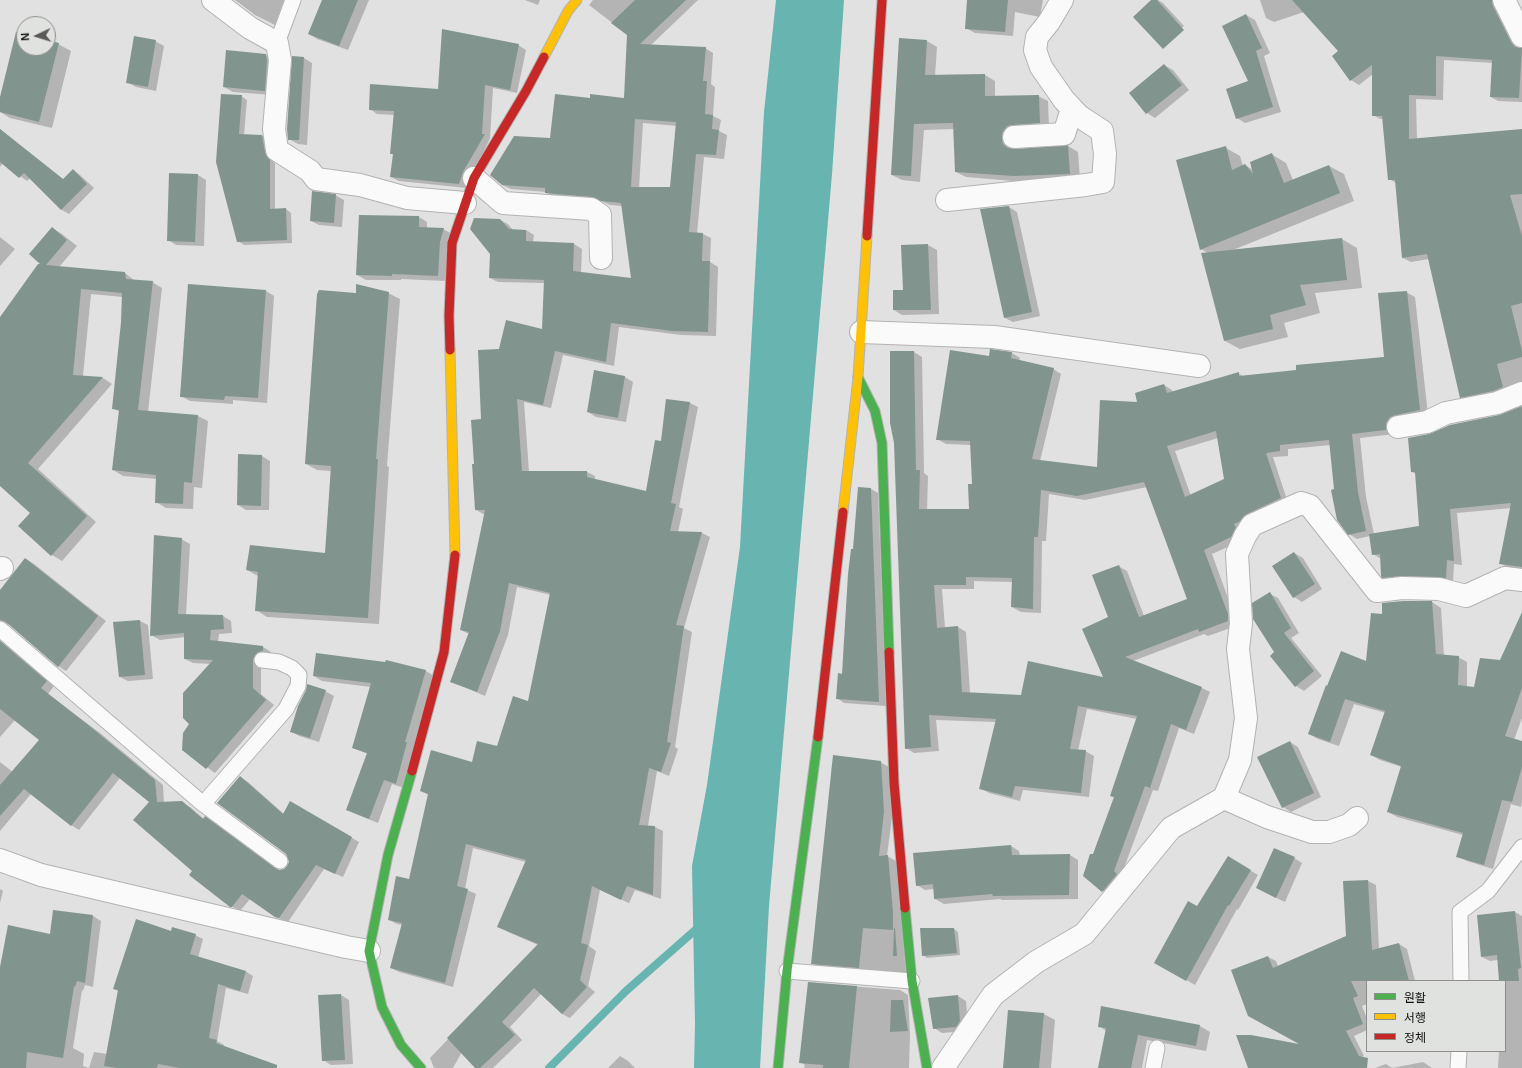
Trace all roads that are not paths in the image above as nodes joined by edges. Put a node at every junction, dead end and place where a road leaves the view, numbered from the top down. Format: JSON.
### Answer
{"nodes":[{"id":1,"x":213,"y":0,"type":"edge"},
{"id":2,"x":293,"y":0,"type":"edge"},
{"id":3,"x":577,"y":0,"type":"edge"},
{"id":4,"x":882,"y":0,"type":"edge"},
{"id":5,"x":1062,"y":0,"type":"edge"},
{"id":6,"x":1504,"y":0,"type":"edge"},
{"id":7,"x":1522,"y":36,"type":"edge"},
{"id":8,"x":277,"y":43,"type":"junction"},
{"id":9,"x":1072,"y":109,"type":"junction"},
{"id":10,"x":1014,"y":138,"type":"dead end"},
{"id":11,"x":474,"y":178,"type":"junction"},
{"id":12,"x":947,"y":200,"type":"dead end"},
{"id":13,"x":465,"y":203,"type":"junction"},
{"id":14,"x":601,"y":258,"type":"dead end"},
{"id":15,"x":861,"y":332,"type":"junction"},
{"id":16,"x":1199,"y":366,"type":"dead end"},
{"id":17,"x":858,"y":377,"type":"junction"},
{"id":18,"x":1522,"y":393,"type":"edge"},
{"id":19,"x":1398,"y":427,"type":"dead end"},
{"id":20,"x":1522,"y":580,"type":"edge"},
{"id":21,"x":0,"y":630,"type":"edge"},
{"id":22,"x":262,"y":660,"type":"dead end"},
{"id":23,"x":1224,"y":798,"type":"junction"},
{"id":24,"x":203,"y":804,"type":"junction"},
{"id":25,"x":1357,"y":818,"type":"dead end"},
{"id":26,"x":1522,"y":847,"type":"edge"},
{"id":27,"x":0,"y":860,"type":"edge"},
{"id":28,"x":280,"y":861,"type":"dead end"},
{"id":29,"x":369,"y":951,"type":"junction"},
{"id":30,"x":787,"y":971,"type":"junction"},
{"id":31,"x":1461,"y":980,"type":"edge"},
{"id":32,"x":912,"y":981,"type":"junction"},
{"id":33,"x":1157,"y":1048,"type":"dead end"},
{"id":34,"x":1459,"y":1052,"type":"edge"},
{"id":35,"x":421,"y":1068,"type":"edge"},
{"id":36,"x":780,"y":1068,"type":"edge"},
{"id":37,"x":928,"y":1068,"type":"edge"},
{"id":38,"x":943,"y":1068,"type":"edge"},
{"id":39,"x":1153,"y":1068,"type":"edge"},
{"id":40,"x":1458,"y":1068,"type":"edge"}],
"edges":[{"from":1,"to":8,"type":"street"},
{"from":2,"to":8,"type":"lane"},
{"from":3,"to":11,"type":"street"},
{"from":4,"to":15,"type":"street"},
{"from":5,"to":9,"type":"street"},
{"from":6,"to":7,"type":"street"},
{"from":8,"to":13,"type":"street"},
{"from":9,"to":10,"type":"street"},
{"from":9,"to":12,"type":"street"},
{"from":11,"to":13,"type":"street"},
{"from":11,"to":14,"type":"street"},
{"from":13,"to":29,"type":"street"},
{"from":15,"to":16,"type":"street"},
{"from":15,"to":17,"type":"street"},
{"from":17,"to":30,"type":"street"},
{"from":17,"to":32,"type":"street"},
{"from":18,"to":19,"type":"street"},
{"from":20,"to":23,"type":"street"},
{"from":21,"to":24,"type":"lane"},
{"from":22,"to":24,"type":"lane"},
{"from":23,"to":25,"type":"street"},
{"from":23,"to":38,"type":"street"},
{"from":24,"to":28,"type":"lane"},
{"from":26,"to":31,"type":"lane"},
{"from":27,"to":29,"type":"street"},
{"from":29,"to":35,"type":"street"},
{"from":30,"to":32,"type":"lane"},
{"from":30,"to":36,"type":"street"},
{"from":32,"to":37,"type":"street"},
{"from":33,"to":39,"type":"lane"},
{"from":34,"to":40,"type":"lane"}]}
